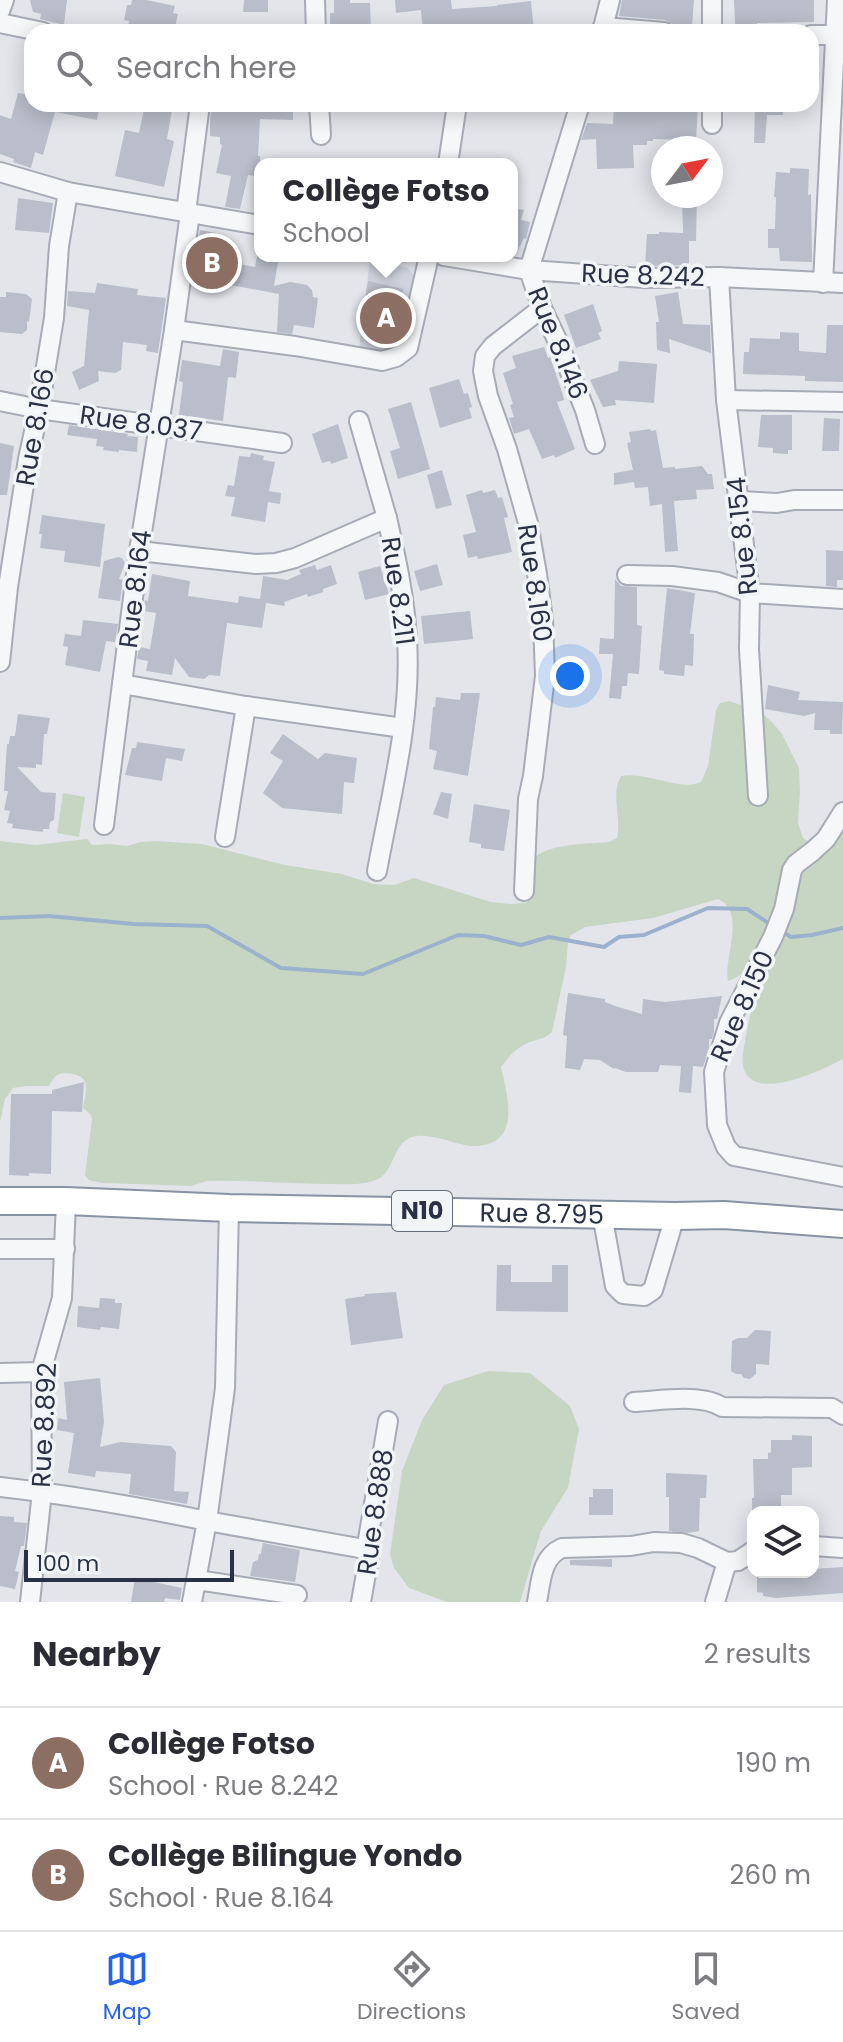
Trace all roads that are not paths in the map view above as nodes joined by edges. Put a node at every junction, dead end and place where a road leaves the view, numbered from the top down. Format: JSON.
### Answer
{"nodes":[{"id":1,"x":4,"y":0,"type":"edge"},
{"id":2,"x":315,"y":0,"type":"edge"},
{"id":3,"x":610,"y":0,"type":"edge"},
{"id":4,"x":712,"y":0,"type":"edge"},
{"id":5,"x":837,"y":0,"type":"edge"},
{"id":6,"x":0,"y":11,"type":"edge"},
{"id":7,"x":0,"y":23,"type":"edge"},
{"id":8,"x":316,"y":24,"type":"edge"},
{"id":9,"x":604,"y":24,"type":"edge"},
{"id":10,"x":712,"y":24,"type":"edge"},
{"id":11,"x":24,"y":28,"type":"edge"},
{"id":12,"x":839,"y":35,"type":"edge"},
{"id":13,"x":199,"y":112,"type":"edge"},
{"id":14,"x":320,"y":112,"type":"edge"},
{"id":15,"x":456,"y":112,"type":"edge"},
{"id":16,"x":578,"y":112,"type":"edge"},
{"id":17,"x":712,"y":112,"type":"edge"},
{"id":18,"x":712,"y":124,"type":"dead end"},
{"id":19,"x":321,"y":135,"type":"dead end"},
{"id":20,"x":449,"y":158,"type":"edge"},
{"id":21,"x":0,"y":172,"type":"edge"},
{"id":22,"x":68,"y":192,"type":"junction"},
{"id":23,"x":188,"y":213,"type":"junction"},
{"id":24,"x":254,"y":224,"type":"edge"},
{"id":25,"x":428,"y":262,"type":"edge"},
{"id":26,"x":480,"y":262,"type":"edge"},
{"id":27,"x":529,"y":270,"type":"junction"},
{"id":28,"x":719,"y":277,"type":"junction"},
{"id":29,"x":823,"y":283,"type":"junction"},
{"id":30,"x":843,"y":283,"type":"edge"},
{"id":31,"x":542,"y":308,"type":"junction"},
{"id":32,"x":174,"y":330,"type":"junction"},
{"id":33,"x":726,"y":400,"type":"junction"},
{"id":34,"x":0,"y":401,"type":"edge"},
{"id":35,"x":843,"y":402,"type":"edge"},
{"id":36,"x":39,"y":409,"type":"junction"},
{"id":37,"x":359,"y":421,"type":"dead end"},
{"id":38,"x":158,"y":424,"type":"junction"},
{"id":39,"x":282,"y":443,"type":"dead end"},
{"id":40,"x":595,"y":444,"type":"dead end"},
{"id":41,"x":843,"y":500,"type":"edge"},
{"id":42,"x":740,"y":501,"type":"junction"},
{"id":43,"x":387,"y":518,"type":"junction"},
{"id":44,"x":139,"y":551,"type":"junction"},
{"id":45,"x":627,"y":575,"type":"dead end"},
{"id":46,"x":750,"y":593,"type":"junction"},
{"id":47,"x":843,"y":599,"type":"edge"},
{"id":48,"x":0,"y":662,"type":"edge"},
{"id":49,"x":122,"y":684,"type":"junction"},
{"id":50,"x":246,"y":706,"type":"junction"},
{"id":51,"x":403,"y":728,"type":"junction"},
{"id":52,"x":758,"y":796,"type":"dead end"},
{"id":53,"x":843,"y":812,"type":"edge"},
{"id":54,"x":104,"y":825,"type":"dead end"},
{"id":55,"x":225,"y":837,"type":"dead end"},
{"id":56,"x":377,"y":871,"type":"dead end"},
{"id":57,"x":524,"y":891,"type":"dead end"},
{"id":58,"x":843,"y":1177,"type":"edge"},
{"id":59,"x":0,"y":1201,"type":"edge"},
{"id":60,"x":66,"y":1201,"type":"junction"},
{"id":61,"x":229,"y":1208,"type":"junction"},
{"id":62,"x":602,"y":1214,"type":"junction"},
{"id":63,"x":675,"y":1216,"type":"junction"},
{"id":64,"x":843,"y":1224,"type":"edge"},
{"id":65,"x":0,"y":1249,"type":"edge"},
{"id":66,"x":65,"y":1249,"type":"junction"},
{"id":67,"x":41,"y":1372,"type":"junction"},
{"id":68,"x":0,"y":1373,"type":"edge"},
{"id":69,"x":634,"y":1402,"type":"dead end"},
{"id":70,"x":843,"y":1415,"type":"edge"},
{"id":71,"x":388,"y":1421,"type":"dead end"},
{"id":72,"x":0,"y":1487,"type":"edge"},
{"id":73,"x":42,"y":1492,"type":"junction"},
{"id":74,"x":207,"y":1521,"type":"junction"},
{"id":75,"x":819,"y":1546,"type":"edge"},
{"id":76,"x":843,"y":1548,"type":"edge"},
{"id":77,"x":366,"y":1551,"type":"junction"},
{"id":78,"x":747,"y":1555,"type":"edge"},
{"id":79,"x":727,"y":1562,"type":"junction"},
{"id":80,"x":197,"y":1580,"type":"junction"},
{"id":81,"x":297,"y":1595,"type":"dead end"},
{"id":82,"x":30,"y":1602,"type":"edge"},
{"id":83,"x":192,"y":1602,"type":"edge"},
{"id":84,"x":361,"y":1602,"type":"edge"},
{"id":85,"x":537,"y":1602,"type":"edge"},
{"id":86,"x":715,"y":1602,"type":"edge"}],
"edges":[{"from":1,"to":6,"type":"street"},
{"from":2,"to":8,"type":"street"},
{"from":3,"to":9,"type":"street"},
{"from":4,"to":10,"type":"street"},
{"from":5,"to":12,"type":"street"},
{"from":7,"to":11,"type":"street"},
{"from":12,"to":29,"type":"street"},
{"from":13,"to":23,"type":"street","name":"Rue 8.164"},
{"from":14,"to":19,"type":"street"},
{"from":15,"to":20,"type":"street"},
{"from":16,"to":27,"type":"street","name":"Rue 8.146"},
{"from":17,"to":18,"type":"street"},
{"from":21,"to":22,"type":"street"},
{"from":22,"to":23,"type":"street"},
{"from":22,"to":36,"type":"street","name":"Rue 8.166"},
{"from":23,"to":24,"type":"street"},
{"from":23,"to":32,"type":"street","name":"Rue 8.164"},
{"from":25,"to":32,"type":"street"},
{"from":26,"to":27,"type":"street","name":"Rue 8.242"},
{"from":27,"to":28,"type":"street","name":"Rue 8.242"},
{"from":27,"to":31,"type":"street","name":"Rue 8.146"},
{"from":28,"to":29,"type":"street","name":"Rue 8.242"},
{"from":28,"to":33,"type":"street","name":"Rue 8.154"},
{"from":29,"to":30,"type":"street","name":"Rue 8.242"},
{"from":31,"to":40,"type":"street","name":"Rue 8.146"},
{"from":31,"to":57,"type":"street","name":"Rue 8.160"},
{"from":32,"to":38,"type":"street","name":"Rue 8.164"},
{"from":33,"to":35,"type":"street"},
{"from":33,"to":42,"type":"street","name":"Rue 8.154"},
{"from":34,"to":36,"type":"street","name":"Rue 8.037"},
{"from":36,"to":38,"type":"street","name":"Rue 8.037"},
{"from":36,"to":48,"type":"street","name":"Rue 8.166"},
{"from":37,"to":43,"type":"street"},
{"from":38,"to":39,"type":"street","name":"Rue 8.037"},
{"from":38,"to":44,"type":"street","name":"Rue 8.164"},
{"from":41,"to":42,"type":"street"},
{"from":42,"to":46,"type":"street","name":"Rue 8.154"},
{"from":43,"to":44,"type":"street","name":"Rue 8.211"},
{"from":43,"to":51,"type":"street","name":"Rue 8.211"},
{"from":44,"to":49,"type":"street","name":"Rue 8.164"},
{"from":45,"to":46,"type":"street"},
{"from":46,"to":47,"type":"street"},
{"from":46,"to":52,"type":"street","name":"Rue 8.154"},
{"from":49,"to":50,"type":"street","name":"Rue 8.164"},
{"from":49,"to":54,"type":"street"},
{"from":50,"to":51,"type":"street","name":"Rue 8.164"},
{"from":50,"to":55,"type":"street"},
{"from":51,"to":56,"type":"street","name":"Rue 8.211"},
{"from":53,"to":58,"type":"street","name":"Rue 8.150"},
{"from":59,"to":60,"type":"highway","name":"Rue 8.795","number":"N10"},
{"from":60,"to":61,"type":"highway","name":"Rue 8.795","number":"N10"},
{"from":60,"to":66,"type":"street","name":"Rue 8.892"},
{"from":61,"to":62,"type":"highway","name":"Rue 8.795","number":"N10"},
{"from":61,"to":74,"type":"street"},
{"from":62,"to":63,"type":"highway","name":"Rue 8.795","number":"N10"},
{"from":62,"to":63,"type":"street"},
{"from":63,"to":64,"type":"highway","name":"Rue 8.795","number":"N10"},
{"from":65,"to":66,"type":"street"},
{"from":66,"to":67,"type":"street","name":"Rue 8.892"},
{"from":67,"to":68,"type":"street"},
{"from":67,"to":73,"type":"street","name":"Rue 8.892"},
{"from":69,"to":70,"type":"street"},
{"from":71,"to":77,"type":"street","name":"Rue 8.888"},
{"from":72,"to":73,"type":"street"},
{"from":73,"to":74,"type":"street"},
{"from":73,"to":82,"type":"street","name":"Rue 8.892"},
{"from":74,"to":77,"type":"street"},
{"from":74,"to":80,"type":"street"},
{"from":75,"to":76,"type":"street"},
{"from":77,"to":84,"type":"street","name":"Rue 8.888"},
{"from":78,"to":79,"type":"street"},
{"from":79,"to":85,"type":"street"},
{"from":79,"to":86,"type":"street"},
{"from":80,"to":81,"type":"street"},
{"from":80,"to":83,"type":"street"}]}
